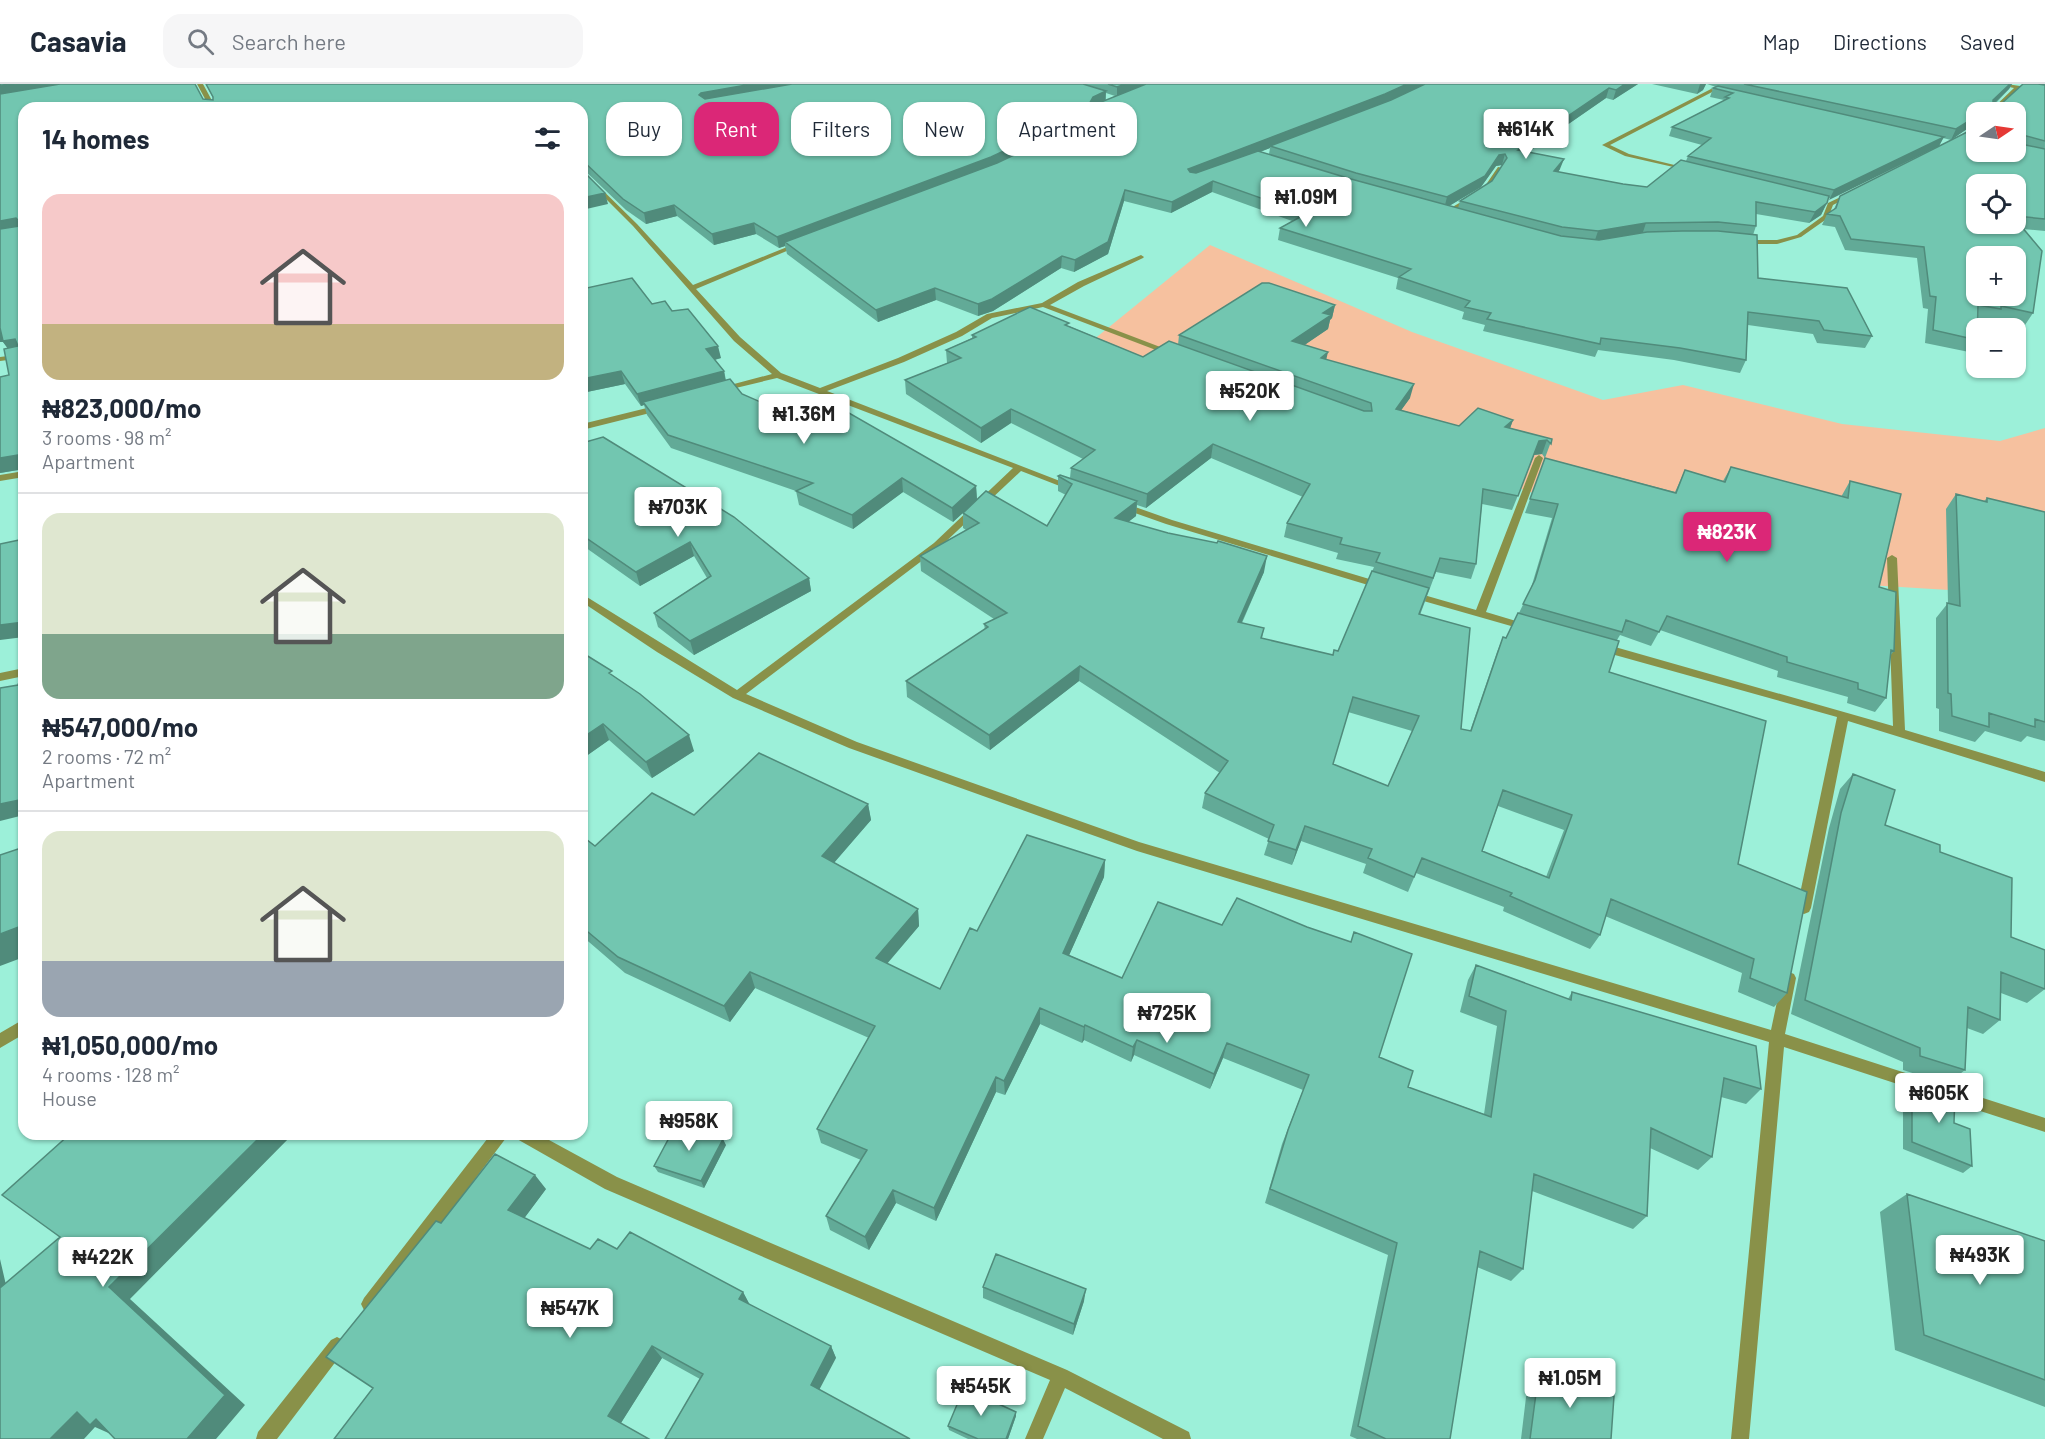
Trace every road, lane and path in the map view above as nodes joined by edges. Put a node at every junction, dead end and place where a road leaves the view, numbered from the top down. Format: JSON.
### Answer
{"nodes":[{"id":1,"x":200,"y":84,"type":"edge"},
{"id":2,"x":1998,"y":84,"type":"edge"},
{"id":3,"x":2018,"y":87,"type":"junction"},
{"id":4,"x":1706,"y":88,"type":"dead end"},
{"id":5,"x":1713,"y":90,"type":"junction"},
{"id":6,"x":2045,"y":92,"type":"edge"},
{"id":7,"x":1723,"y":93,"type":"edge"},
{"id":8,"x":1105,"y":97,"type":"edge"},
{"id":9,"x":210,"y":102,"type":"edge"},
{"id":10,"x":1112,"y":102,"type":"edge"},
{"id":11,"x":2002,"y":102,"type":"edge"},
{"id":12,"x":1966,"y":136,"type":"edge"},
{"id":13,"x":1952,"y":144,"type":"edge"},
{"id":14,"x":1500,"y":168,"type":"edge"},
{"id":15,"x":1692,"y":171,"type":"edge"},
{"id":16,"x":588,"y":177,"type":"edge"},
{"id":17,"x":1861,"y":189,"type":"edge"},
{"id":18,"x":1820,"y":201,"type":"edge"},
{"id":19,"x":1830,"y":204,"type":"junction"},
{"id":20,"x":1435,"y":210,"type":"edge"},
{"id":21,"x":1446,"y":213,"type":"junction"},
{"id":22,"x":1456,"y":216,"type":"edge"},
{"id":23,"x":811,"y":239,"type":"edge"},
{"id":24,"x":1736,"y":241,"type":"edge"},
{"id":25,"x":1141,"y":257,"type":"dead end"},
{"id":26,"x":692,"y":288,"type":"junction"},
{"id":27,"x":1044,"y":305,"type":"junction"},
{"id":28,"x":1179,"y":356,"type":"edge"},
{"id":29,"x":18,"y":357,"type":"edge"},
{"id":30,"x":0,"y":359,"type":"edge"},
{"id":31,"x":778,"y":375,"type":"junction"},
{"id":32,"x":820,"y":391,"type":"junction"},
{"id":33,"x":713,"y":393,"type":"edge"},
{"id":34,"x":669,"y":405,"type":"edge"},
{"id":35,"x":588,"y":425,"type":"edge"},
{"id":36,"x":1539,"y":458,"type":"edge"},
{"id":37,"x":1018,"y":469,"type":"junction"},
{"id":38,"x":18,"y":475,"type":"edge"},
{"id":39,"x":0,"y":478,"type":"edge"},
{"id":40,"x":1083,"y":492,"type":"edge"},
{"id":41,"x":1115,"y":503,"type":"edge"},
{"id":42,"x":1892,"y":558,"type":"edge"},
{"id":43,"x":1392,"y":588,"type":"edge"},
{"id":44,"x":1403,"y":592,"type":"edge"},
{"id":45,"x":588,"y":601,"type":"edge"},
{"id":46,"x":1480,"y":614,"type":"junction"},
{"id":47,"x":1536,"y":629,"type":"edge"},
{"id":48,"x":1592,"y":645,"type":"edge"},
{"id":49,"x":18,"y":673,"type":"edge"},
{"id":50,"x":0,"y":677,"type":"edge"},
{"id":51,"x":738,"y":695,"type":"junction"},
{"id":52,"x":1843,"y":715,"type":"junction"},
{"id":53,"x":1899,"y":733,"type":"junction"},
{"id":54,"x":2045,"y":777,"type":"edge"},
{"id":55,"x":1801,"y":923,"type":"edge"},
{"id":56,"x":1794,"y":957,"type":"edge"},
{"id":57,"x":18,"y":1030,"type":"edge"},
{"id":58,"x":1777,"y":1038,"type":"junction"},
{"id":59,"x":0,"y":1041,"type":"edge"},
{"id":60,"x":2045,"y":1125,"type":"edge"},
{"id":61,"x":496,"y":1140,"type":"edge"},
{"id":62,"x":534,"y":1140,"type":"edge"},
{"id":63,"x":1061,"y":1376,"type":"junction"},
{"id":64,"x":265,"y":1439,"type":"edge"},
{"id":65,"x":1034,"y":1439,"type":"edge"},
{"id":66,"x":1182,"y":1439,"type":"edge"},
{"id":67,"x":1740,"y":1439,"type":"edge"}],
"edges":[{"from":1,"to":9,"type":"street"},
{"from":2,"to":3,"type":"street"},
{"from":3,"to":6,"type":"street"},
{"from":3,"to":11,"type":"street"},
{"from":4,"to":5,"type":"street"},
{"from":5,"to":7,"type":"street"},
{"from":5,"to":15,"type":"street"},
{"from":8,"to":10,"type":"street"},
{"from":12,"to":13,"type":"street"},
{"from":14,"to":21,"type":"street"},
{"from":16,"to":26,"type":"street"},
{"from":17,"to":19,"type":"street"},
{"from":18,"to":19,"type":"street"},
{"from":19,"to":24,"type":"street"},
{"from":20,"to":21,"type":"street"},
{"from":21,"to":22,"type":"street"},
{"from":23,"to":26,"type":"street"},
{"from":25,"to":27,"type":"street"},
{"from":26,"to":31,"type":"street"},
{"from":27,"to":28,"type":"street"},
{"from":27,"to":32,"type":"street"},
{"from":29,"to":30,"type":"street"},
{"from":31,"to":32,"type":"street"},
{"from":31,"to":33,"type":"street"},
{"from":32,"to":37,"type":"street"},
{"from":34,"to":35,"type":"street"},
{"from":36,"to":46,"type":"street"},
{"from":37,"to":40,"type":"street"},
{"from":37,"to":51,"type":"street"},
{"from":38,"to":39,"type":"street"},
{"from":41,"to":43,"type":"street"},
{"from":42,"to":53,"type":"street"},
{"from":44,"to":46,"type":"street"},
{"from":45,"to":51,"type":"street"},
{"from":46,"to":47,"type":"street"},
{"from":48,"to":52,"type":"street"},
{"from":49,"to":50,"type":"street"},
{"from":51,"to":58,"type":"street"},
{"from":52,"to":53,"type":"street"},
{"from":52,"to":55,"type":"street"},
{"from":53,"to":54,"type":"street"},
{"from":56,"to":58,"type":"street"},
{"from":57,"to":59,"type":"street"},
{"from":58,"to":60,"type":"street"},
{"from":58,"to":67,"type":"street"},
{"from":61,"to":64,"type":"street"},
{"from":62,"to":63,"type":"street"},
{"from":63,"to":65,"type":"street"},
{"from":63,"to":66,"type":"street"}]}
